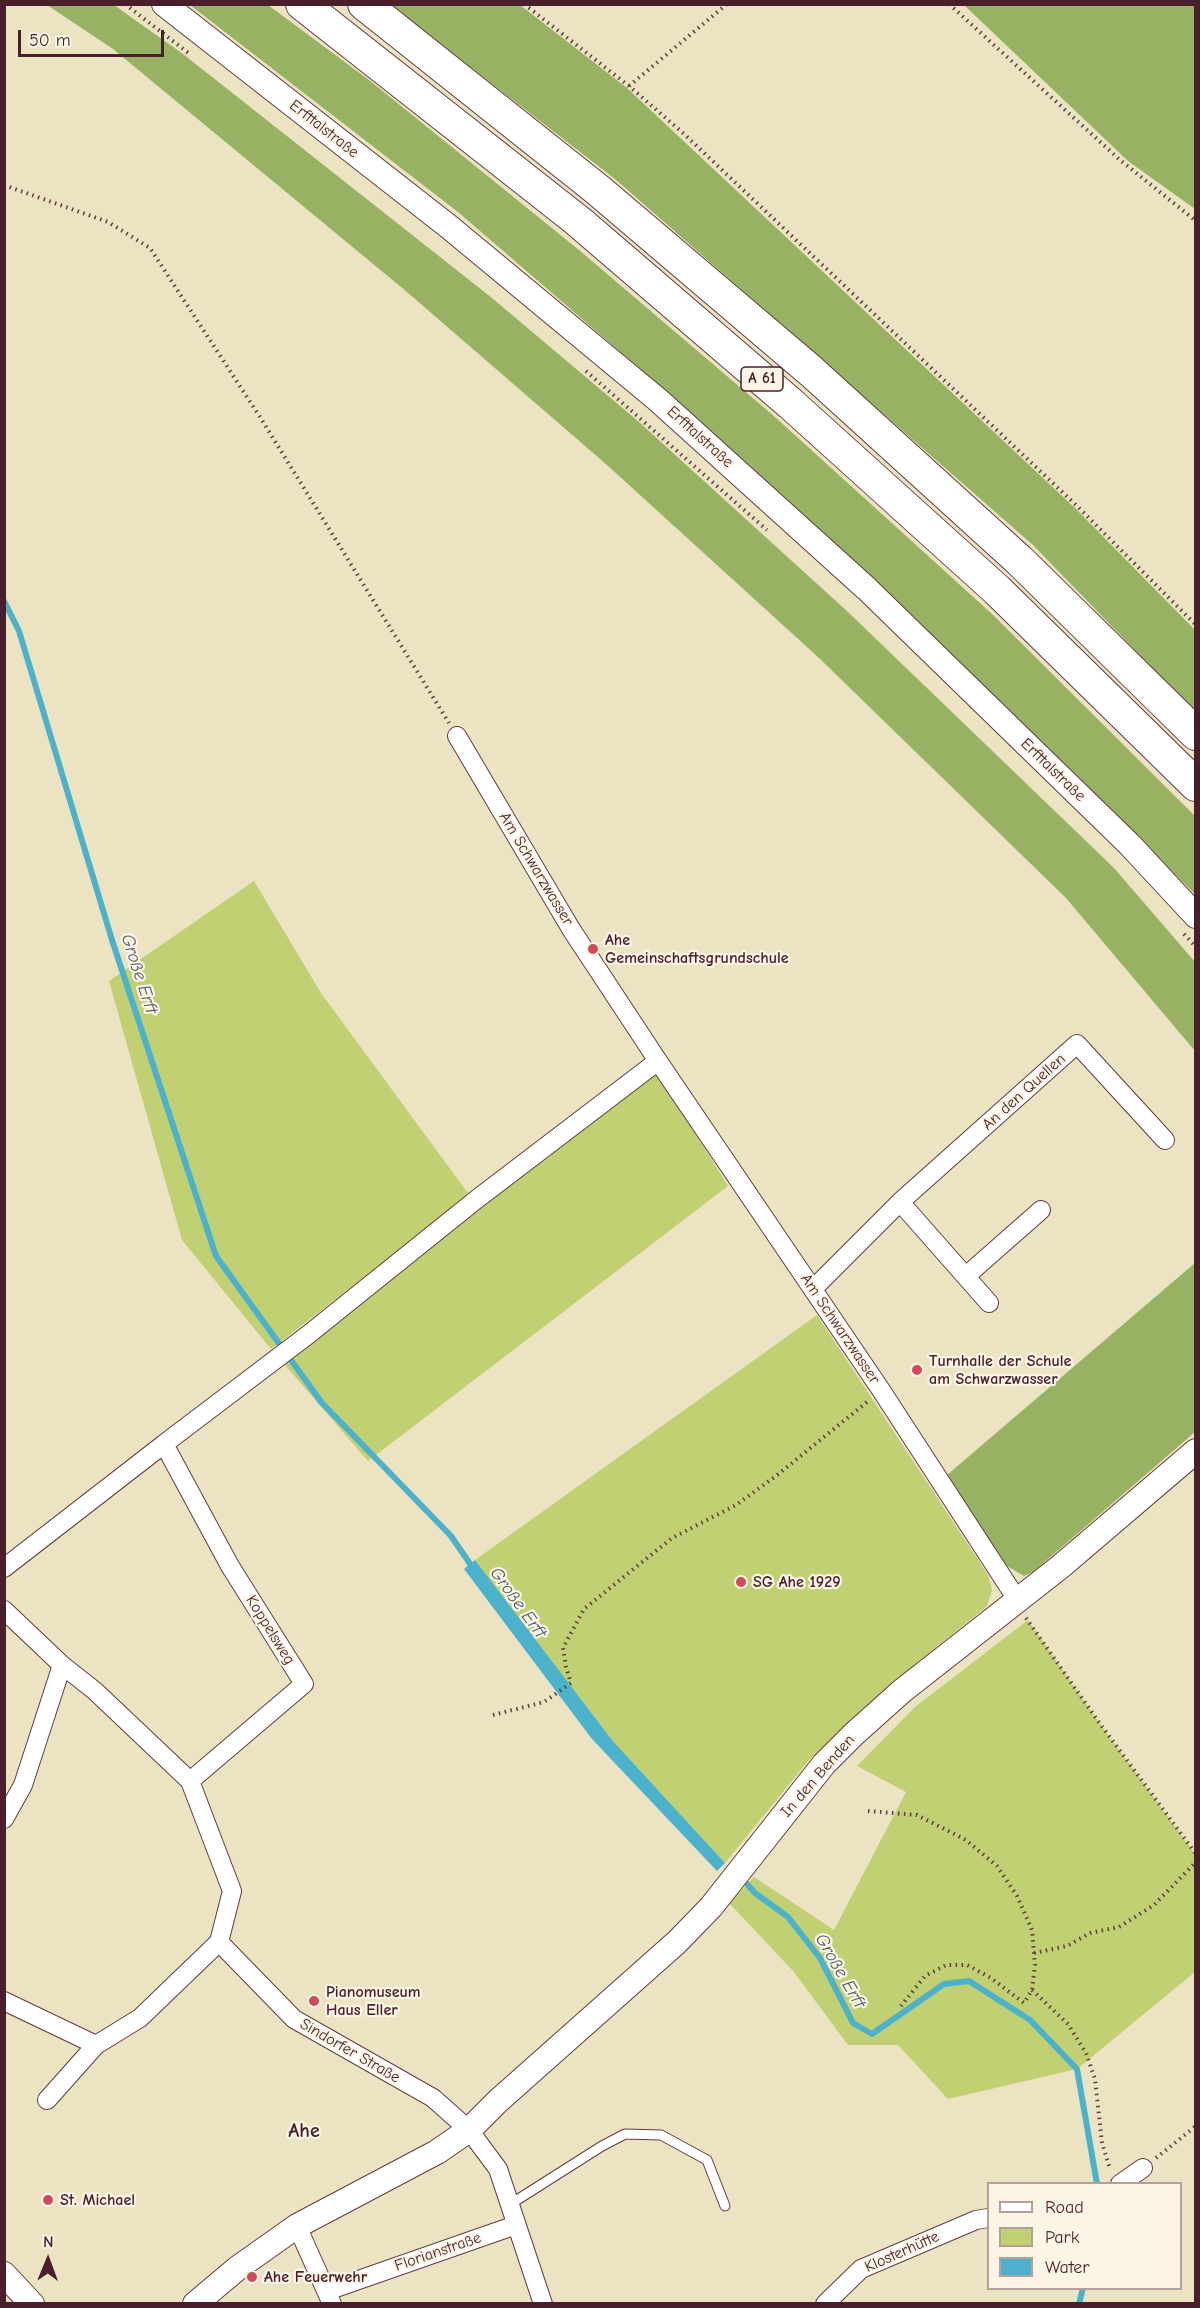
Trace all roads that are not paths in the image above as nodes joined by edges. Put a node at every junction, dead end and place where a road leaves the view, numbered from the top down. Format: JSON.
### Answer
{"nodes":[{"id":1,"x":164,"y":4,"type":"edge"},
{"id":2,"x":302,"y":4,"type":"edge"},
{"id":3,"x":364,"y":4,"type":"edge"},
{"id":4,"x":1196,"y":734,"type":"edge"},
{"id":5,"x":457,"y":736,"type":"road end"},
{"id":6,"x":1196,"y":785,"type":"edge"},
{"id":7,"x":1188,"y":923,"type":"edge"},
{"id":8,"x":658,"y":1061,"type":"junction"},
{"id":9,"x":1166,"y":1140,"type":"dead end"},
{"id":10,"x":900,"y":1202,"type":"junction"},
{"id":11,"x":1041,"y":1210,"type":"dead end"},
{"id":12,"x":966,"y":1276,"type":"junction"},
{"id":13,"x":813,"y":1289,"type":"junction"},
{"id":14,"x":989,"y":1303,"type":"dead end"},
{"id":15,"x":164,"y":1444,"type":"junction"},
{"id":16,"x":1196,"y":1451,"type":"edge"},
{"id":17,"x":4,"y":1568,"type":"edge"},
{"id":18,"x":1018,"y":1601,"type":"junction"},
{"id":19,"x":4,"y":1610,"type":"edge"},
{"id":20,"x":62,"y":1665,"type":"junction"},
{"id":21,"x":4,"y":1781,"type":"edge"},
{"id":22,"x":189,"y":1781,"type":"junction"},
{"id":23,"x":23,"y":1785,"type":"junction"},
{"id":24,"x":4,"y":1819,"type":"edge"},
{"id":25,"x":219,"y":1942,"type":"junction"},
{"id":26,"x":4,"y":2001,"type":"edge"},
{"id":27,"x":96,"y":2045,"type":"junction"},
{"id":28,"x":48,"y":2100,"type":"dead end"},
{"id":29,"x":469,"y":2130,"type":"junction"},
{"id":30,"x":1143,"y":2168,"type":"road end"},
{"id":31,"x":1122,"y":2182,"type":"edge"},
{"id":32,"x":509,"y":2205,"type":"junction"},
{"id":33,"x":725,"y":2206,"type":"dead end"},
{"id":34,"x":987,"y":2218,"type":"edge"},
{"id":35,"x":516,"y":2225,"type":"junction"},
{"id":36,"x":297,"y":2226,"type":"junction"},
{"id":37,"x":4,"y":2274,"type":"edge"},
{"id":38,"x":330,"y":2297,"type":"edge"},
{"id":39,"x":32,"y":2304,"type":"edge"},
{"id":40,"x":195,"y":2304,"type":"edge"},
{"id":41,"x":543,"y":2304,"type":"edge"},
{"id":42,"x":825,"y":2304,"type":"edge"}],
"edges":[{"from":1,"to":7,"type":"main road","name":"Erfttalstraße"},
{"from":2,"to":6,"type":"highway","number":"A 61"},
{"from":3,"to":4,"type":"highway","number":"A 61"},
{"from":5,"to":8,"type":"street","name":"Am Schwarzwasser"},
{"from":8,"to":13,"type":"street","name":"Am Schwarzwasser"},
{"from":8,"to":15,"type":"street"},
{"from":9,"to":10,"type":"street","name":"An den Quellen"},
{"from":10,"to":12,"type":"street"},
{"from":10,"to":13,"type":"street","name":"An den Quellen"},
{"from":11,"to":12,"type":"street"},
{"from":12,"to":14,"type":"street"},
{"from":13,"to":18,"type":"street","name":"Am Schwarzwasser"},
{"from":15,"to":17,"type":"street"},
{"from":15,"to":22,"type":"street","name":"Koppelsweg"},
{"from":16,"to":18,"type":"main road","name":"In den Benden"},
{"from":18,"to":29,"type":"main road","name":"In den Benden"},
{"from":19,"to":20,"type":"street"},
{"from":20,"to":22,"type":"street"},
{"from":20,"to":23,"type":"street"},
{"from":21,"to":23,"type":"street"},
{"from":22,"to":25,"type":"street"},
{"from":23,"to":24,"type":"street"},
{"from":25,"to":27,"type":"street"},
{"from":25,"to":29,"type":"street","name":"Sindorfer Straße"},
{"from":26,"to":27,"type":"street"},
{"from":27,"to":28,"type":"street"},
{"from":29,"to":32,"type":"street","name":"Sindorfer Straße"},
{"from":29,"to":36,"type":"main road"},
{"from":30,"to":31,"type":"street"},
{"from":32,"to":33,"type":"lane"},
{"from":32,"to":35,"type":"street","name":"Sindorfer Straße"},
{"from":34,"to":42,"type":"street","name":"Klosterhütte"},
{"from":35,"to":38,"type":"street","name":"Florianstraße"},
{"from":35,"to":41,"type":"street","name":"Sindorfer Straße"},
{"from":36,"to":38,"type":"street","name":"Florianstraße"},
{"from":36,"to":40,"type":"main road"},
{"from":37,"to":39,"type":"main road"}]}
